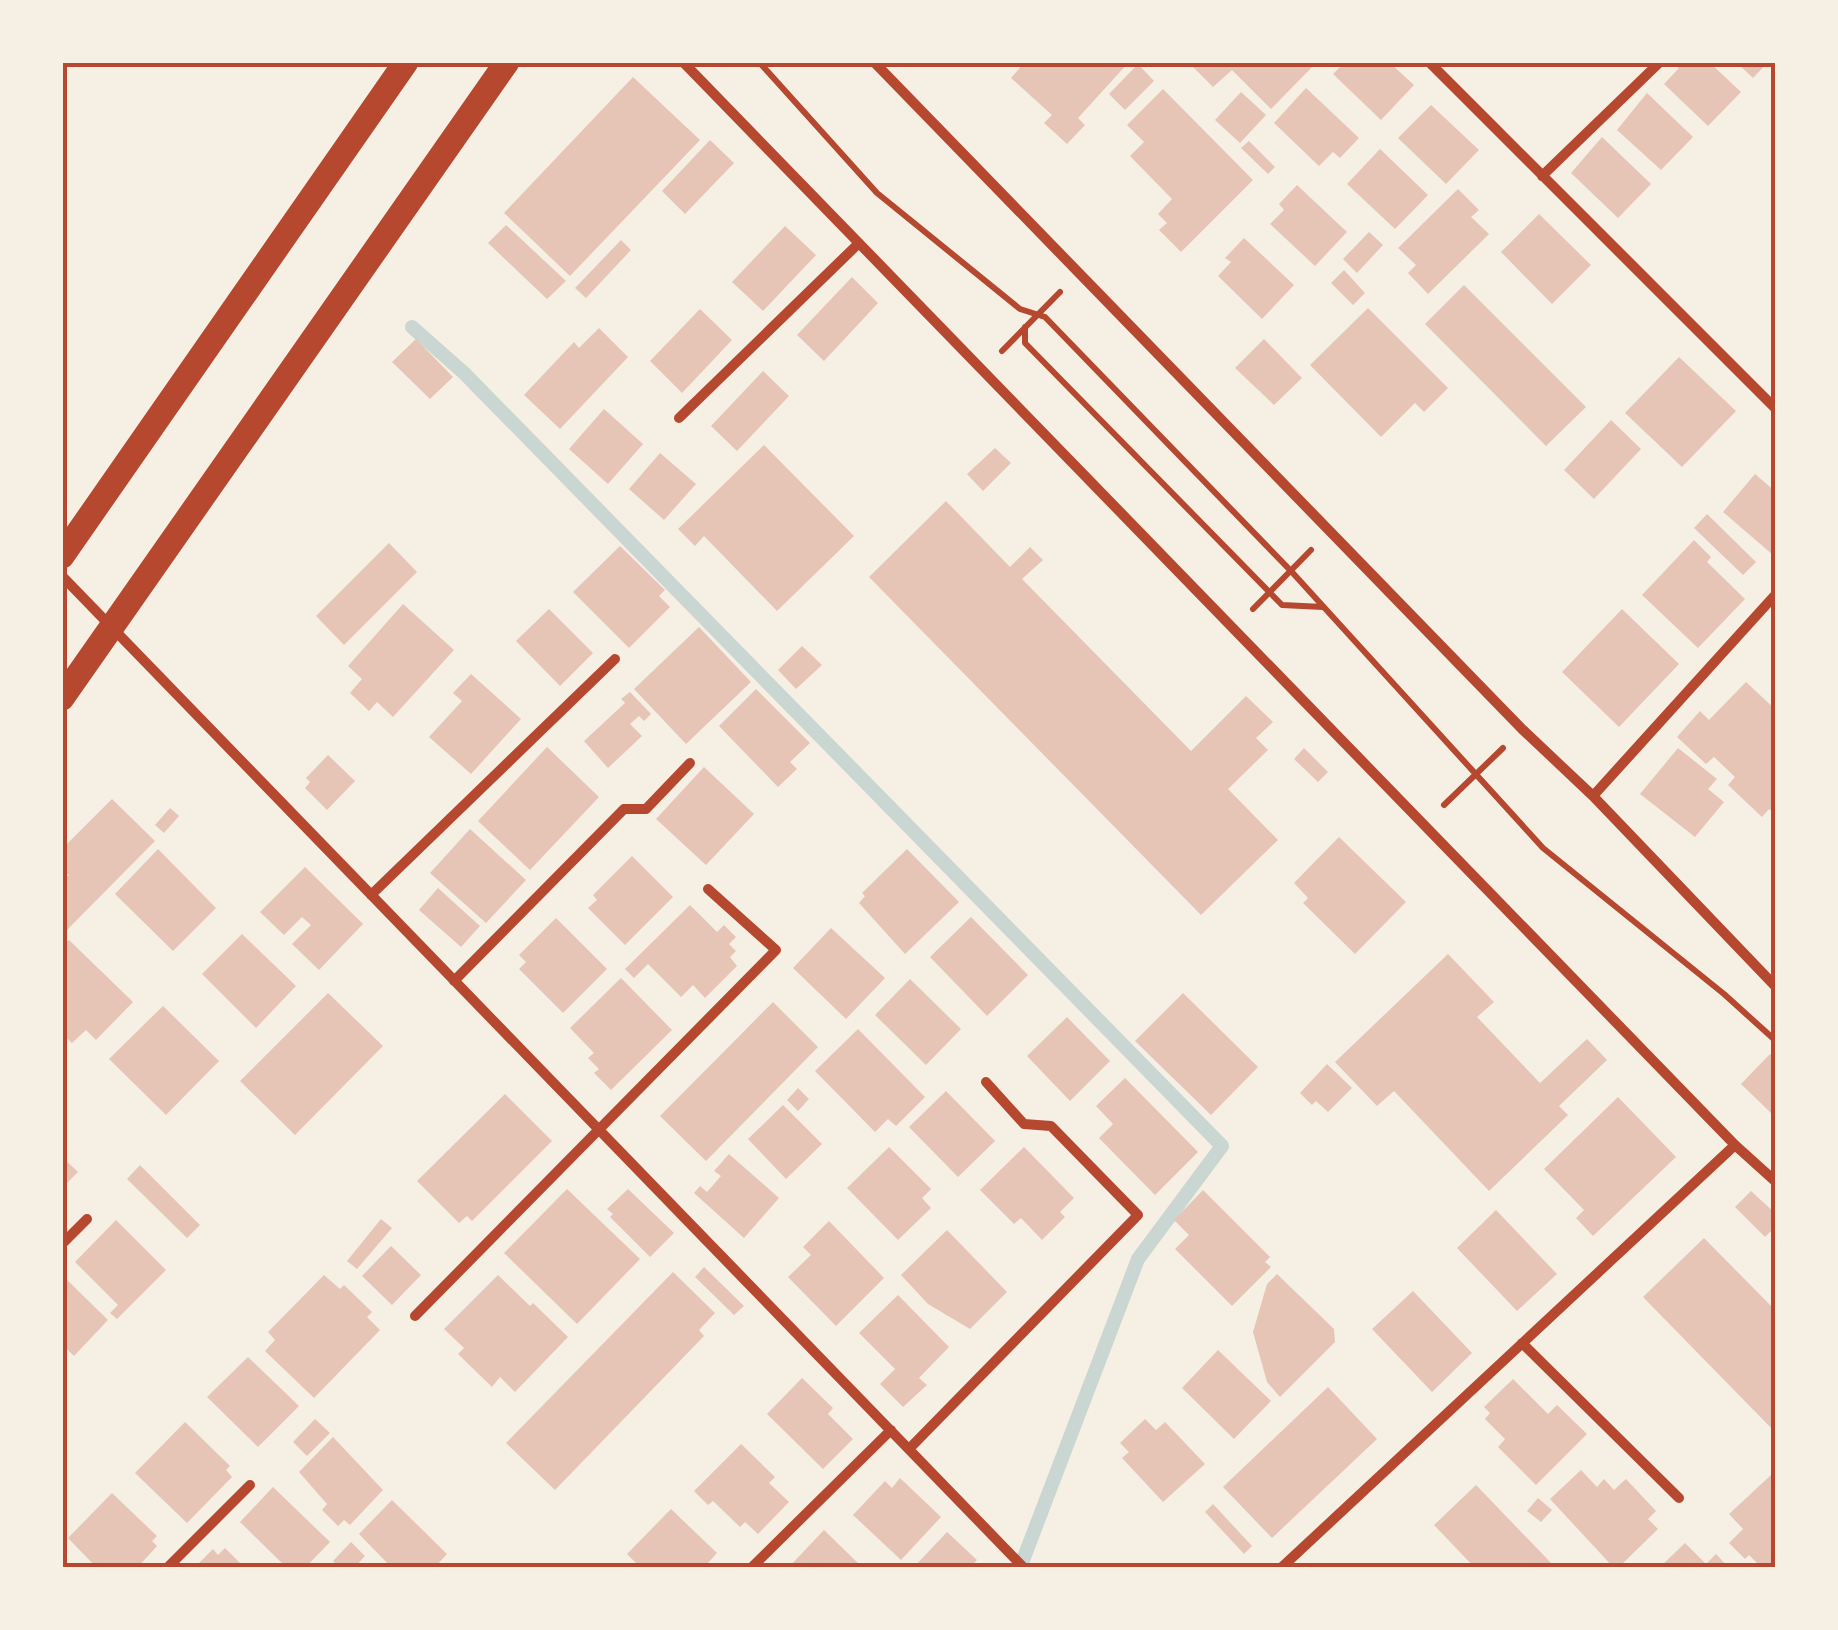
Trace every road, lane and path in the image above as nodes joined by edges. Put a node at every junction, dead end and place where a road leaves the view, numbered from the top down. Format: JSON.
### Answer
{"nodes":[{"id":1,"x":406,"y":62,"type":"edge"},
{"id":2,"x":507,"y":62,"type":"edge"},
{"id":3,"x":683,"y":62,"type":"edge"},
{"id":4,"x":759,"y":62,"type":"edge"},
{"id":5,"x":1428,"y":62,"type":"edge"},
{"id":6,"x":1660,"y":62,"type":"edge"},
{"id":7,"x":880,"y":65,"type":"edge"},
{"id":8,"x":1542,"y":176,"type":"junction"},
{"id":9,"x":858,"y":244,"type":"junction"},
{"id":10,"x":1078,"y":274,"type":"junction"},
{"id":11,"x":1038,"y":315,"type":"junction"},
{"id":12,"x":1026,"y":327,"type":"junction"},
{"id":13,"x":983,"y":371,"type":"junction"},
{"id":14,"x":1776,"y":408,"type":"edge"},
{"id":15,"x":680,"y":418,"type":"dead end"},
{"id":16,"x":1330,"y":532,"type":"junction"},
{"id":17,"x":62,"y":556,"type":"edge"},
{"id":18,"x":1291,"y":570,"type":"junction"},
{"id":19,"x":62,"y":576,"type":"edge"},
{"id":20,"x":1270,"y":592,"type":"junction"},
{"id":21,"x":1776,"y":594,"type":"edge"},
{"id":22,"x":1324,"y":607,"type":"junction"},
{"id":23,"x":110,"y":629,"type":"junction"},
{"id":24,"x":1233,"y":630,"type":"junction"},
{"id":25,"x":615,"y":659,"type":"dead end"},
{"id":26,"x":62,"y":698,"type":"edge"},
{"id":27,"x":1522,"y":729,"type":"junction"},
{"id":28,"x":690,"y":763,"type":"dead end"},
{"id":29,"x":1474,"y":776,"type":"junction"},
{"id":30,"x":1593,"y":796,"type":"junction"},
{"id":31,"x":1423,"y":825,"type":"junction"},
{"id":32,"x":708,"y":890,"type":"dead end"},
{"id":33,"x":372,"y":895,"type":"junction"},
{"id":34,"x":454,"y":981,"type":"junction"},
{"id":35,"x":1776,"y":987,"type":"edge"},
{"id":36,"x":1776,"y":1040,"type":"edge"},
{"id":37,"x":986,"y":1082,"type":"dead end"},
{"id":38,"x":599,"y":1129,"type":"junction"},
{"id":39,"x":1735,"y":1145,"type":"junction"},
{"id":40,"x":1776,"y":1182,"type":"edge"},
{"id":41,"x":86,"y":1219,"type":"dead end"},
{"id":42,"x":62,"y":1244,"type":"edge"},
{"id":43,"x":415,"y":1316,"type":"dead end"},
{"id":44,"x":1522,"y":1343,"type":"junction"},
{"id":45,"x":891,"y":1430,"type":"junction"},
{"id":46,"x":909,"y":1449,"type":"junction"},
{"id":47,"x":250,"y":1485,"type":"dead end"},
{"id":48,"x":1679,"y":1498,"type":"dead end"},
{"id":49,"x":167,"y":1568,"type":"edge"},
{"id":50,"x":751,"y":1568,"type":"edge"},
{"id":51,"x":1024,"y":1568,"type":"edge"},
{"id":52,"x":1282,"y":1568,"type":"edge"}],
"edges":[{"from":1,"to":17,"type":"main road"},
{"from":2,"to":23,"type":"main road"},
{"from":3,"to":9,"type":"street"},
{"from":4,"to":11,"type":"path"},
{"from":5,"to":8,"type":"street"},
{"from":6,"to":8,"type":"street"},
{"from":7,"to":10,"type":"street"},
{"from":8,"to":14,"type":"street"},
{"from":9,"to":13,"type":"street"},
{"from":9,"to":15,"type":"street"},
{"from":10,"to":11,"type":"path"},
{"from":10,"to":16,"type":"street"},
{"from":11,"to":12,"type":"path"},
{"from":11,"to":18,"type":"path"},
{"from":12,"to":13,"type":"path"},
{"from":12,"to":20,"type":"path"},
{"from":13,"to":24,"type":"street"},
{"from":16,"to":18,"type":"path"},
{"from":16,"to":27,"type":"street"},
{"from":18,"to":20,"type":"path"},
{"from":18,"to":22,"type":"path"},
{"from":19,"to":23,"type":"street"},
{"from":20,"to":22,"type":"path"},
{"from":20,"to":24,"type":"path"},
{"from":21,"to":30,"type":"street"},
{"from":22,"to":29,"type":"path"},
{"from":23,"to":26,"type":"main road"},
{"from":23,"to":33,"type":"street"},
{"from":24,"to":31,"type":"street"},
{"from":25,"to":33,"type":"street"},
{"from":27,"to":29,"type":"path"},
{"from":27,"to":30,"type":"street"},
{"from":28,"to":34,"type":"street"},
{"from":29,"to":31,"type":"path"},
{"from":29,"to":36,"type":"path"},
{"from":30,"to":35,"type":"street"},
{"from":31,"to":39,"type":"street"},
{"from":32,"to":38,"type":"street"},
{"from":33,"to":34,"type":"street"},
{"from":34,"to":38,"type":"street"},
{"from":37,"to":46,"type":"street"},
{"from":38,"to":43,"type":"street"},
{"from":38,"to":45,"type":"street"},
{"from":39,"to":40,"type":"street"},
{"from":39,"to":44,"type":"street"},
{"from":41,"to":42,"type":"street"},
{"from":44,"to":48,"type":"street"},
{"from":44,"to":52,"type":"street"},
{"from":45,"to":46,"type":"street"},
{"from":45,"to":50,"type":"street"},
{"from":46,"to":51,"type":"street"},
{"from":47,"to":49,"type":"street"}]}
